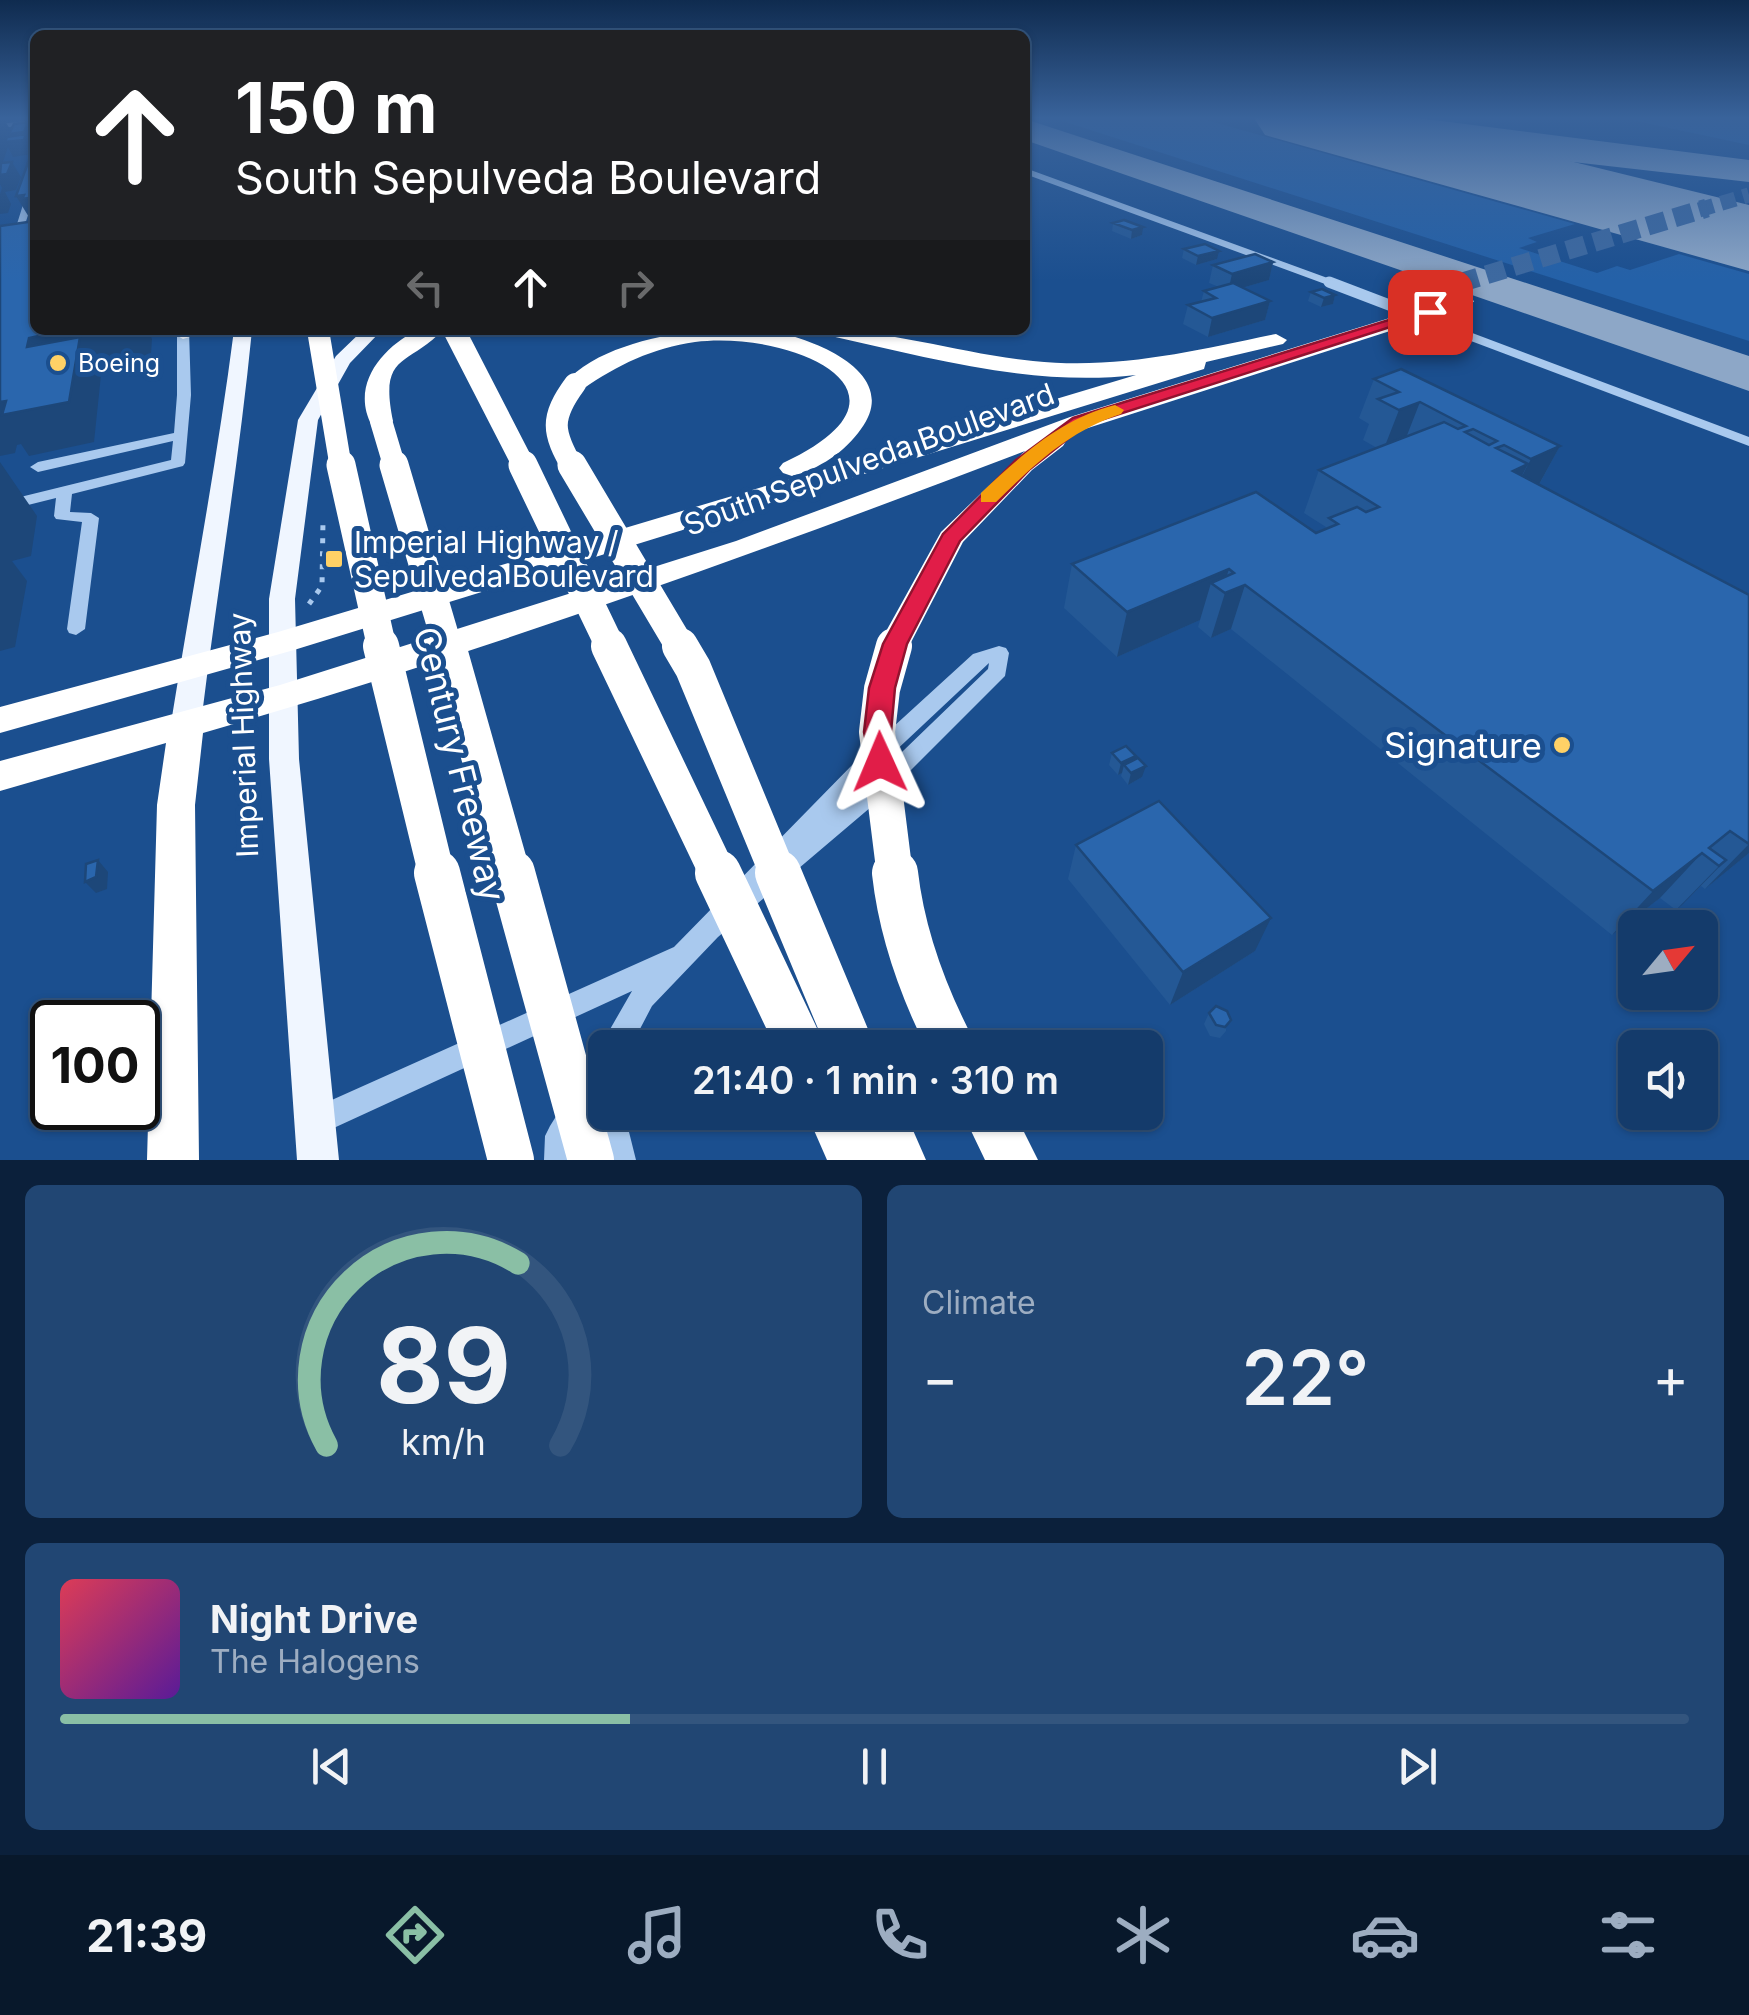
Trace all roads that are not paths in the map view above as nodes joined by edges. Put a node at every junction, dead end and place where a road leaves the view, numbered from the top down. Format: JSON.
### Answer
{"nodes":[{"id":1,"x":1030,"y":173,"type":"edge"},
{"id":2,"x":30,"y":195,"type":"edge"},
{"id":3,"x":30,"y":236,"type":"edge"},
{"id":4,"x":1433,"y":291,"type":"tunnel mouth"},
{"id":5,"x":1464,"y":301,"type":"tunnel mouth"},
{"id":6,"x":183,"y":335,"type":"edge"},
{"id":7,"x":242,"y":335,"type":"edge"},
{"id":8,"x":319,"y":335,"type":"edge"},
{"id":9,"x":368,"y":335,"type":"edge"},
{"id":10,"x":426,"y":335,"type":"edge"},
{"id":11,"x":457,"y":335,"type":"edge"},
{"id":12,"x":856,"y":335,"type":"edge"},
{"id":13,"x":1276,"y":340,"type":"junction"},
{"id":14,"x":1079,"y":422,"type":"junction"},
{"id":15,"x":182,"y":435,"type":"junction"},
{"id":16,"x":1749,"y":442,"type":"edge"},
{"id":17,"x":38,"y":467,"type":"dead end"},
{"id":18,"x":64,"y":492,"type":"junction"},
{"id":19,"x":0,"y":507,"type":"edge"},
{"id":20,"x":657,"y":526,"type":"junction"},
{"id":21,"x":76,"y":629,"type":"dead end"},
{"id":22,"x":282,"y":642,"type":"junction"},
{"id":23,"x":193,"y":667,"type":"junction"},
{"id":24,"x":283,"y":696,"type":"junction"},
{"id":25,"x":0,"y":720,"type":"edge"},
{"id":26,"x":186,"y":723,"type":"junction"},
{"id":27,"x":0,"y":776,"type":"edge"},
{"id":28,"x":713,"y":926,"type":"junction"},
{"id":29,"x":687,"y":953,"type":"junction"},
{"id":30,"x":625,"y":1030,"type":"edge"},
{"id":31,"x":792,"y":1030,"type":"edge"},
{"id":32,"x":844,"y":1030,"type":"edge"},
{"id":33,"x":943,"y":1030,"type":"edge"},
{"id":34,"x":588,"y":1091,"type":"edge"},
{"id":35,"x":314,"y":1123,"type":"junction"},
{"id":36,"x":614,"y":1130,"type":"edge"},
{"id":37,"x":840,"y":1130,"type":"edge"},
{"id":38,"x":887,"y":1130,"type":"edge"},
{"id":39,"x":996,"y":1130,"type":"edge"},
{"id":40,"x":173,"y":1160,"type":"edge"},
{"id":41,"x":318,"y":1160,"type":"edge"},
{"id":42,"x":512,"y":1160,"type":"edge"},
{"id":43,"x":559,"y":1160,"type":"edge"},
{"id":44,"x":591,"y":1160,"type":"edge"},
{"id":45,"x":621,"y":1160,"type":"edge"},
{"id":46,"x":854,"y":1160,"type":"edge"},
{"id":47,"x":900,"y":1160,"type":"edge"},
{"id":48,"x":1012,"y":1160,"type":"edge"}],
"edges":[{"from":1,"to":16,"type":"street","bridge":true},
{"from":2,"to":3,"type":"street"},
{"from":4,"to":13,"type":"highway","name":"South Sepulveda Boulevard"},
{"from":5,"to":14,"type":"highway","name":"South Sepulveda Boulevard"},
{"from":6,"to":15,"type":"street"},
{"from":7,"to":23,"type":"main road","name":"Imperial Highway"},
{"from":8,"to":42,"type":"highway","name":"Century Freeway","bridge":true},
{"from":9,"to":22,"type":"main road","name":"Imperial Highway"},
{"from":10,"to":44,"type":"highway","bridge":true},
{"from":11,"to":31,"type":"highway","bridge":true},
{"from":12,"to":13,"type":"highway"},
{"from":13,"to":20,"type":"highway","name":"South Sepulveda Boulevard"},
{"from":14,"to":24,"type":"highway","name":"South Sepulveda Boulevard"},
{"from":14,"to":33,"type":"highway","bridge":true},
{"from":15,"to":17,"type":"street"},
{"from":15,"to":18,"type":"street"},
{"from":18,"to":19,"type":"street"},
{"from":18,"to":21,"type":"street"},
{"from":20,"to":22,"type":"highway","name":"South Sepulveda Boulevard"},
{"from":20,"to":32,"type":"highway","bridge":true},
{"from":22,"to":23,"type":"highway","name":"South Sepulveda Boulevard"},
{"from":22,"to":24,"type":"main road","name":"Imperial Highway"},
{"from":23,"to":25,"type":"highway","name":"South Sepulveda Boulevard"},
{"from":23,"to":26,"type":"main road","name":"Imperial Highway"},
{"from":24,"to":26,"type":"highway","name":"South Sepulveda Boulevard"},
{"from":24,"to":35,"type":"main road","name":"Imperial Highway"},
{"from":26,"to":27,"type":"highway","name":"South Sepulveda Boulevard"},
{"from":26,"to":40,"type":"highway","name":"Imperial Highway"},
{"from":28,"to":28,"type":"street"},
{"from":28,"to":29,"type":"street"},
{"from":29,"to":30,"type":"street"},
{"from":29,"to":35,"type":"street"},
{"from":34,"to":43,"type":"street"},
{"from":35,"to":41,"type":"main road","name":"Imperial Highway"},
{"from":36,"to":45,"type":"street"},
{"from":37,"to":46,"type":"highway"},
{"from":38,"to":47,"type":"highway"},
{"from":39,"to":48,"type":"highway"}]}
